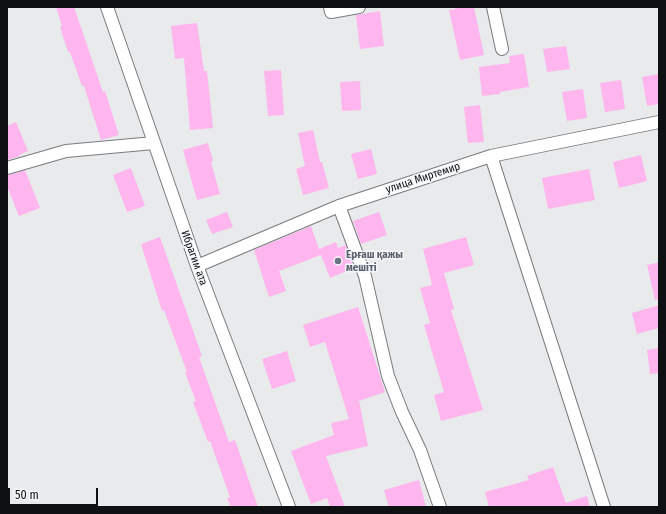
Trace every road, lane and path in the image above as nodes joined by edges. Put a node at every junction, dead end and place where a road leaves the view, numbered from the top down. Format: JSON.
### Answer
{"nodes":[{"id":1,"x":107,"y":7,"type":"edge"},
{"id":2,"x":330,"y":7,"type":"edge"},
{"id":3,"x":359,"y":7,"type":"edge"},
{"id":4,"x":492,"y":7,"type":"edge"},
{"id":5,"x":502,"y":49,"type":"dead end"},
{"id":6,"x":659,"y":122,"type":"edge"},
{"id":7,"x":154,"y":143,"type":"junction"},
{"id":8,"x":491,"y":156,"type":"junction"},
{"id":9,"x":7,"y":168,"type":"edge"},
{"id":10,"x":339,"y":206,"type":"junction"},
{"id":11,"x":197,"y":266,"type":"junction"},
{"id":12,"x":289,"y":507,"type":"edge"},
{"id":13,"x":440,"y":507,"type":"edge"},
{"id":14,"x":604,"y":507,"type":"edge"}],
"edges":[{"from":1,"to":7,"type":"street","name":"Ибрагим ата"},
{"from":2,"to":3,"type":"street"},
{"from":4,"to":5,"type":"street"},
{"from":6,"to":8,"type":"street","name":"улица Миртемир"},
{"from":7,"to":9,"type":"street"},
{"from":7,"to":11,"type":"street","name":"Ибрагим ата"},
{"from":8,"to":10,"type":"street","name":"улица Миртемир"},
{"from":8,"to":14,"type":"street"},
{"from":10,"to":11,"type":"street","name":"улица Миртемир"},
{"from":10,"to":13,"type":"street"},
{"from":11,"to":12,"type":"street","name":"Ибрагим ата"}]}
